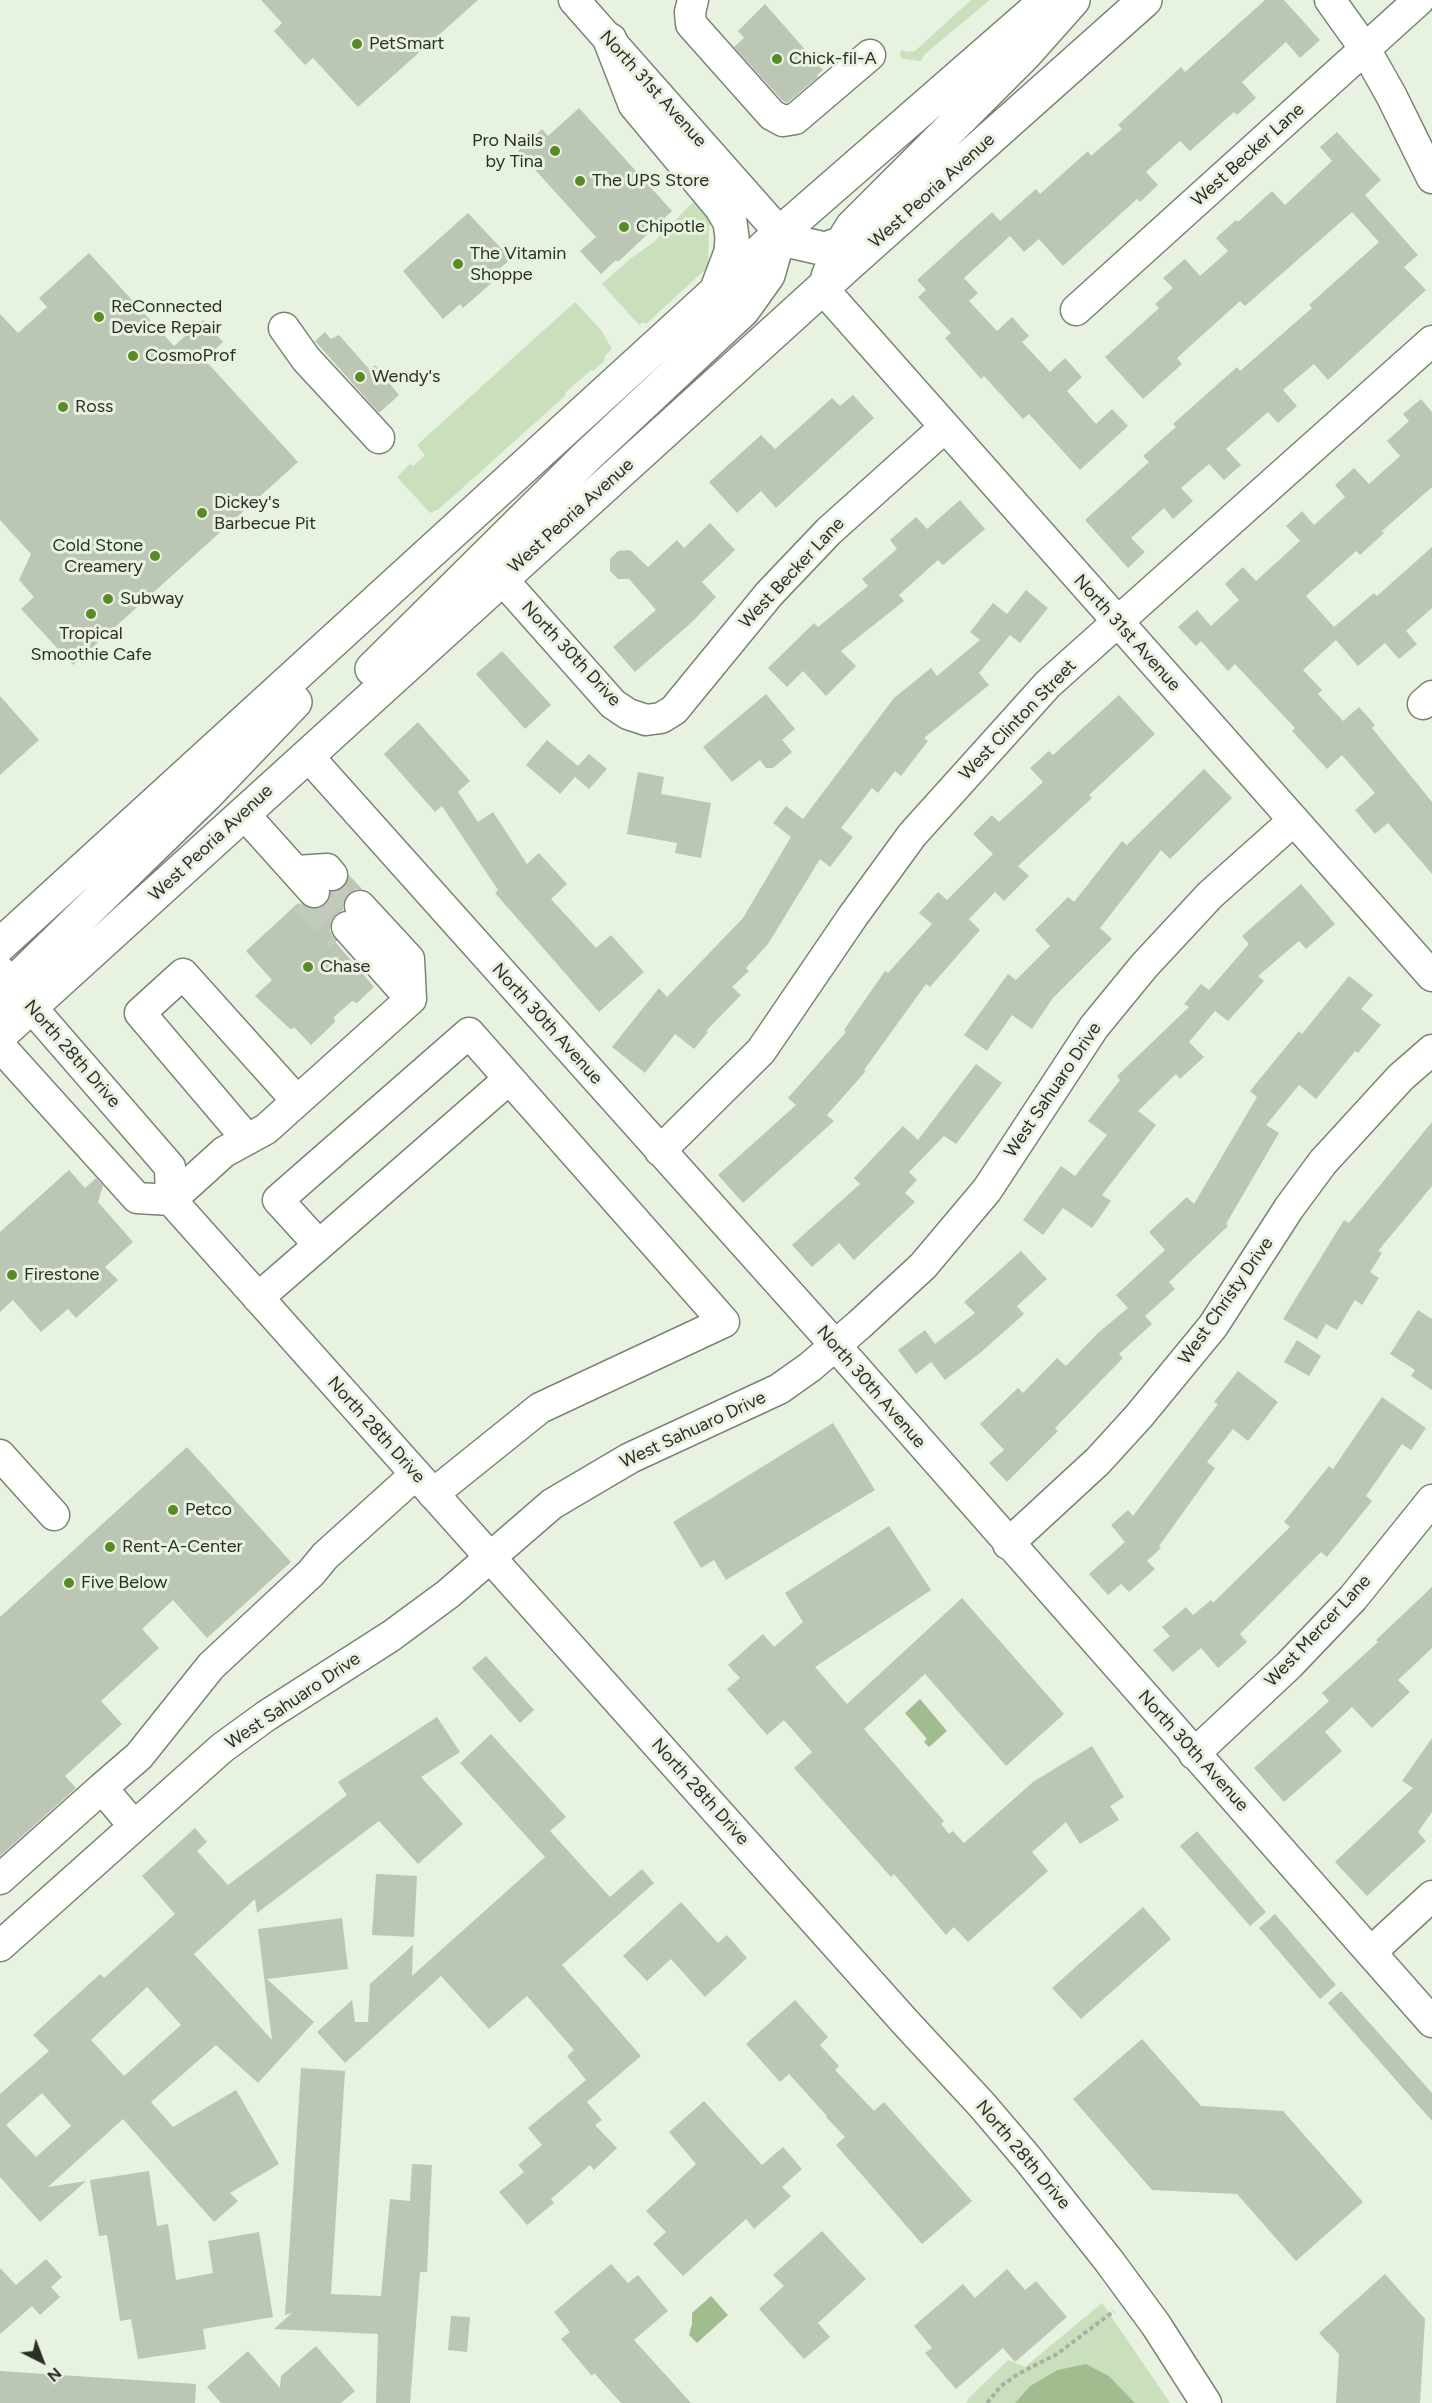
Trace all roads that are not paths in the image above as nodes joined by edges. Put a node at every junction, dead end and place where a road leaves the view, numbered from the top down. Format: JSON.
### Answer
{"nodes":[{"id":1,"x":574,"y":0,"type":"edge"},
{"id":2,"x":693,"y":0,"type":"edge"},
{"id":3,"x":699,"y":0,"type":"edge"},
{"id":4,"x":1047,"y":0,"type":"edge"},
{"id":5,"x":1073,"y":0,"type":"edge"},
{"id":6,"x":1111,"y":0,"type":"edge"},
{"id":7,"x":1145,"y":0,"type":"edge"},
{"id":8,"x":1330,"y":0,"type":"edge"},
{"id":9,"x":1419,"y":0,"type":"edge"},
{"id":10,"x":702,"y":35,"type":"junction"},
{"id":11,"x":610,"y":40,"type":"junction"},
{"id":12,"x":1365,"y":49,"type":"junction"},
{"id":13,"x":870,"y":55,"type":"dead end"},
{"id":14,"x":1063,"y":73,"type":"junction"},
{"id":15,"x":1432,"y":178,"type":"edge"},
{"id":16,"x":930,"y":194,"type":"junction"},
{"id":17,"x":780,"y":232,"type":"junction"},
{"id":18,"x":840,"y":246,"type":"junction"},
{"id":19,"x":768,"y":275,"type":"junction"},
{"id":20,"x":823,"y":289,"type":"junction"},
{"id":21,"x":716,"y":291,"type":"junction"},
{"id":22,"x":1076,"y":310,"type":"dead end"},
{"id":23,"x":284,"y":328,"type":"dead end"},
{"id":24,"x":1432,"y":341,"type":"edge"},
{"id":25,"x":945,"y":427,"type":"junction"},
{"id":26,"x":379,"y":438,"type":"dead end"},
{"id":27,"x":502,"y":579,"type":"junction"},
{"id":28,"x":372,"y":604,"type":"junction"},
{"id":29,"x":1117,"y":622,"type":"junction"},
{"id":30,"x":646,"y":720,"type":"joint"},
{"id":31,"x":307,"y":755,"type":"junction"},
{"id":32,"x":243,"y":813,"type":"junction"},
{"id":33,"x":1294,"y":819,"type":"junction"},
{"id":34,"x":314,"y":884,"type":"tunnel mouth"},
{"id":35,"x":350,"y":922,"type":"tunnel mouth"},
{"id":36,"x":0,"y":945,"type":"edge"},
{"id":37,"x":1432,"y":976,"type":"edge"},
{"id":38,"x":11,"y":989,"type":"edge"},
{"id":39,"x":0,"y":1035,"type":"edge"},
{"id":40,"x":0,"y":1046,"type":"edge"},
{"id":41,"x":1432,"y":1050,"type":"edge"},
{"id":42,"x":509,"y":1079,"type":"junction"},
{"id":43,"x":297,"y":1101,"type":"junction"},
{"id":44,"x":247,"y":1139,"type":"junction"},
{"id":45,"x":660,"y":1151,"type":"junction"},
{"id":46,"x":171,"y":1200,"type":"junction"},
{"id":47,"x":319,"y":1245,"type":"junction"},
{"id":48,"x":258,"y":1298,"type":"junction"},
{"id":49,"x":835,"y":1345,"type":"junction"},
{"id":50,"x":0,"y":1455,"type":"edge"},
{"id":51,"x":425,"y":1484,"type":"junction"},
{"id":52,"x":1432,"y":1500,"type":"edge"},
{"id":53,"x":54,"y":1515,"type":"dead end"},
{"id":54,"x":1008,"y":1544,"type":"junction"},
{"id":55,"x":491,"y":1557,"type":"junction"},
{"id":56,"x":1194,"y":1754,"type":"junction"},
{"id":57,"x":102,"y":1788,"type":"junction"},
{"id":58,"x":134,"y":1826,"type":"junction"},
{"id":59,"x":0,"y":1879,"type":"edge"},
{"id":60,"x":1432,"y":1896,"type":"edge"},
{"id":61,"x":0,"y":1946,"type":"edge"},
{"id":62,"x":1371,"y":1952,"type":"junction"},
{"id":63,"x":1432,"y":2022,"type":"edge"},
{"id":64,"x":1206,"y":2403,"type":"edge"}],
"edges":[{"from":1,"to":11,"type":"street","name":"North 31st Avenue"},
{"from":2,"to":10,"type":"street"},
{"from":3,"to":10,"type":"street"},
{"from":4,"to":17,"type":"main road"},
{"from":5,"to":18,"type":"main road"},
{"from":6,"to":14,"type":"main road"},
{"from":7,"to":14,"type":"main road","name":"West Peoria Avenue"},
{"from":8,"to":12,"type":"street"},
{"from":9,"to":12,"type":"street","name":"West Becker Lane"},
{"from":10,"to":13,"type":"street"},
{"from":11,"to":17,"type":"street","name":"North 31st Avenue"},
{"from":11,"to":21,"type":"main road"},
{"from":12,"to":15,"type":"street"},
{"from":12,"to":22,"type":"street","name":"West Becker Lane"},
{"from":14,"to":16,"type":"main road","name":"West Peoria Avenue"},
{"from":16,"to":18,"type":"main road"},
{"from":16,"to":20,"type":"main road","name":"West Peoria Avenue"},
{"from":17,"to":18,"type":"main road"},
{"from":17,"to":19,"type":"main road"},
{"from":17,"to":21,"type":"main road"},
{"from":18,"to":20,"type":"main road"},
{"from":19,"to":20,"type":"main road"},
{"from":19,"to":21,"type":"main road"},
{"from":19,"to":31,"type":"main road"},
{"from":20,"to":25,"type":"street","name":"North 31st Avenue"},
{"from":20,"to":27,"type":"main road","name":"West Peoria Avenue"},
{"from":21,"to":28,"type":"main road"},
{"from":23,"to":26,"type":"street"},
{"from":24,"to":29,"type":"street","name":"West Clinton Street"},
{"from":25,"to":29,"type":"street","name":"North 31st Avenue"},
{"from":25,"to":30,"type":"street","name":"West Becker Lane"},
{"from":27,"to":30,"type":"street","name":"North 30th Drive"},
{"from":27,"to":31,"type":"main road","name":"West Peoria Avenue"},
{"from":28,"to":36,"type":"main road"},
{"from":28,"to":38,"type":"main road"},
{"from":29,"to":33,"type":"street","name":"North 31st Avenue"},
{"from":29,"to":45,"type":"street","name":"West Clinton Street"},
{"from":31,"to":32,"type":"main road","name":"West Peoria Avenue"},
{"from":31,"to":45,"type":"street","name":"North 30th Avenue"},
{"from":32,"to":34,"type":"street"},
{"from":32,"to":38,"type":"main road","name":"West Peoria Avenue"},
{"from":33,"to":37,"type":"street","name":"North 31st Avenue"},
{"from":33,"to":49,"type":"street","name":"West Sahuaro Drive"},
{"from":35,"to":43,"type":"street"},
{"from":38,"to":39,"type":"main road","name":"West Peoria Avenue"},
{"from":38,"to":46,"type":"street","name":"North 28th Drive"},
{"from":40,"to":46,"type":"street"},
{"from":41,"to":54,"type":"street","name":"West Christy Drive"},
{"from":42,"to":47,"type":"street"},
{"from":42,"to":47,"type":"street"},
{"from":42,"to":51,"type":"street"},
{"from":43,"to":44,"type":"street"},
{"from":43,"to":44,"type":"street"},
{"from":44,"to":46,"type":"street"},
{"from":45,"to":49,"type":"street","name":"North 30th Avenue"},
{"from":46,"to":48,"type":"street","name":"North 28th Drive"},
{"from":47,"to":48,"type":"street"},
{"from":48,"to":51,"type":"street","name":"North 28th Drive"},
{"from":49,"to":54,"type":"street","name":"North 30th Avenue"},
{"from":49,"to":55,"type":"street","name":"West Sahuaro Drive"},
{"from":50,"to":53,"type":"street"},
{"from":51,"to":55,"type":"street","name":"North 28th Drive"},
{"from":51,"to":57,"type":"street"},
{"from":52,"to":56,"type":"street","name":"West Mercer Lane"},
{"from":54,"to":56,"type":"street","name":"North 30th Avenue"},
{"from":55,"to":58,"type":"street","name":"West Sahuaro Drive"},
{"from":55,"to":64,"type":"street","name":"North 28th Drive"},
{"from":56,"to":62,"type":"street","name":"North 30th Avenue"},
{"from":57,"to":58,"type":"street"},
{"from":57,"to":59,"type":"street"},
{"from":58,"to":61,"type":"street","name":"West Sahuaro Drive"},
{"from":60,"to":62,"type":"street"},
{"from":62,"to":63,"type":"street","name":"North 30th Avenue"}]}
